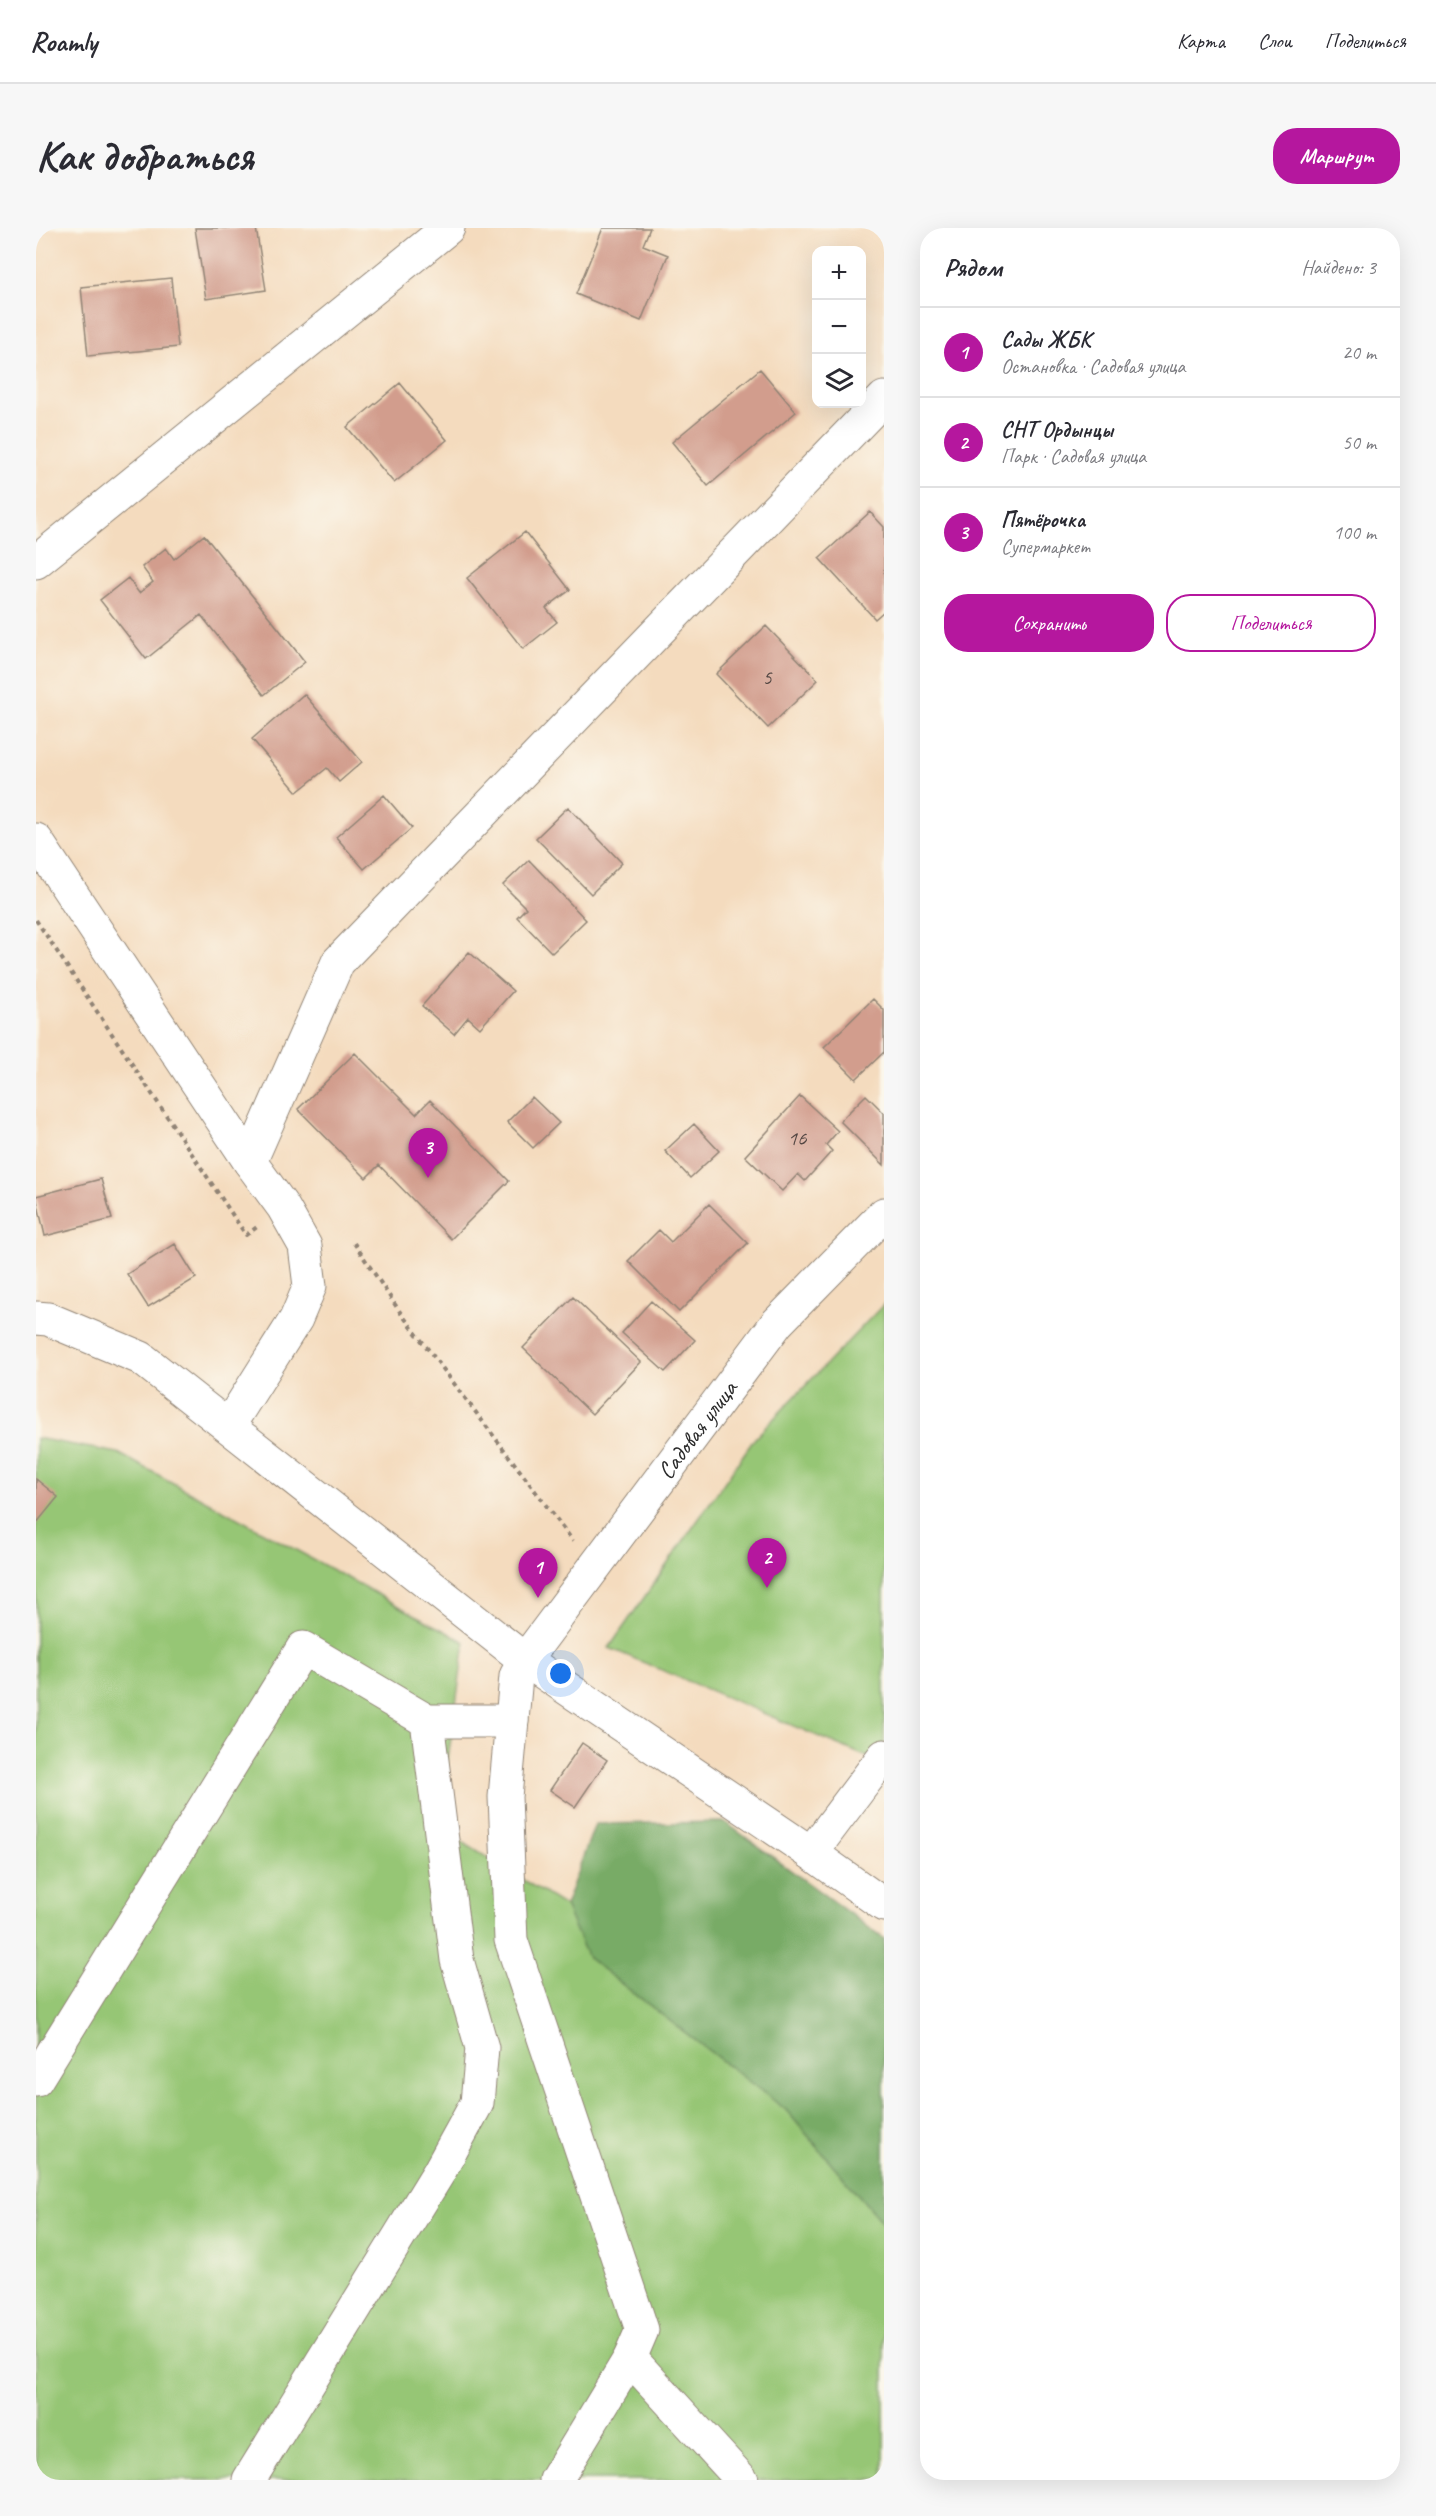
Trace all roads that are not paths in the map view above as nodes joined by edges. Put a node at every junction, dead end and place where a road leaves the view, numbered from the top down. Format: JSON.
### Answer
{"nodes":[{"id":1,"x":448,"y":228,"type":"edge"},
{"id":2,"x":884,"y":398,"type":"edge"},
{"id":3,"x":36,"y":562,"type":"edge"},
{"id":4,"x":36,"y":840,"type":"edge"},
{"id":5,"x":250,"y":1162,"type":"junction"},
{"id":6,"x":884,"y":1214,"type":"edge"},
{"id":7,"x":36,"y":1318,"type":"edge"},
{"id":8,"x":229,"y":1425,"type":"junction"},
{"id":9,"x":525,"y":1660,"type":"junction"},
{"id":10,"x":427,"y":1721,"type":"junction"},
{"id":11,"x":512,"y":1721,"type":"junction"},
{"id":12,"x":882,"y":1763,"type":"edge"},
{"id":13,"x":811,"y":1853,"type":"junction"},
{"id":14,"x":884,"y":1905,"type":"edge"},
{"id":15,"x":36,"y":2080,"type":"edge"},
{"id":16,"x":630,"y":2358,"type":"junction"},
{"id":17,"x":249,"y":2480,"type":"edge"},
{"id":18,"x":556,"y":2480,"type":"edge"},
{"id":19,"x":742,"y":2480,"type":"edge"}],
"edges":[{"from":1,"to":3,"type":"street"},
{"from":2,"to":5,"type":"street"},
{"from":4,"to":5,"type":"street"},
{"from":5,"to":8,"type":"street"},
{"from":6,"to":9,"type":"street","name":"Садовая улица"},
{"from":7,"to":8,"type":"street"},
{"from":8,"to":9,"type":"street"},
{"from":9,"to":11,"type":"street","name":"Садовая улица"},
{"from":9,"to":13,"type":"street"},
{"from":10,"to":11,"type":"street"},
{"from":10,"to":15,"type":"street"},
{"from":10,"to":17,"type":"street"},
{"from":11,"to":16,"type":"street","name":"Садовая улица"},
{"from":12,"to":13,"type":"street"},
{"from":13,"to":14,"type":"street"},
{"from":16,"to":18,"type":"street","name":"Садовая улица"},
{"from":16,"to":19,"type":"street"}]}
